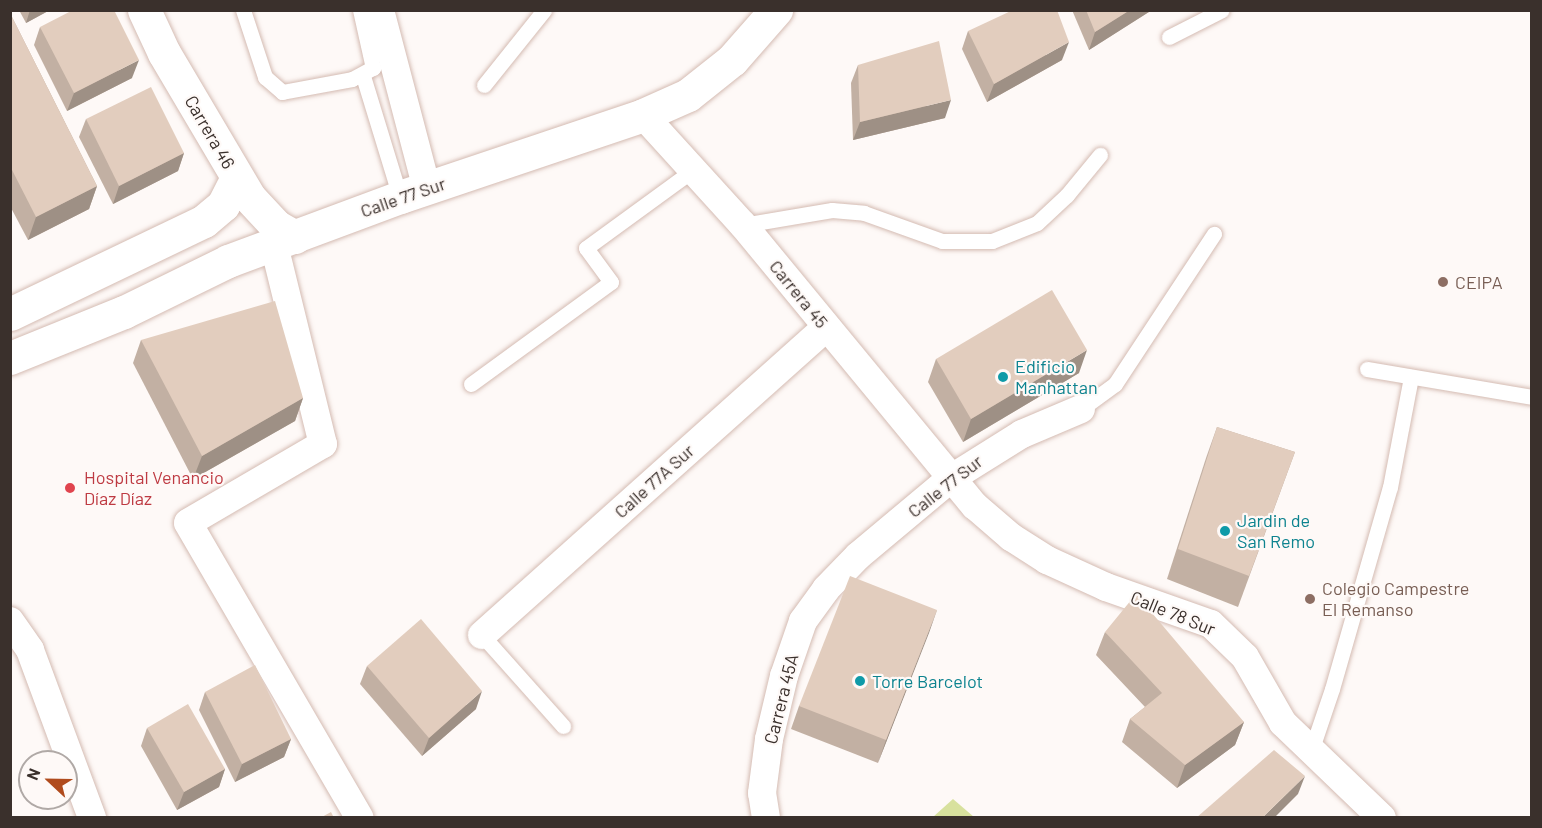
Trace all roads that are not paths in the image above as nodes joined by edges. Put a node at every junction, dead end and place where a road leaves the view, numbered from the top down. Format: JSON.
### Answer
{"nodes":[{"id":1,"x":144,"y":10,"type":"edge"},
{"id":2,"x":243,"y":10,"type":"edge"},
{"id":3,"x":360,"y":10,"type":"edge"},
{"id":4,"x":380,"y":10,"type":"edge"},
{"id":5,"x":544,"y":10,"type":"edge"},
{"id":6,"x":776,"y":10,"type":"edge"},
{"id":7,"x":1222,"y":10,"type":"edge"},
{"id":8,"x":1169,"y":37,"type":"dead end"},
{"id":9,"x":363,"y":76,"type":"junction"},
{"id":10,"x":484,"y":85,"type":"dead end"},
{"id":11,"x":643,"y":115,"type":"junction"},
{"id":12,"x":1100,"y":155,"type":"dead end"},
{"id":13,"x":693,"y":170,"type":"junction"},
{"id":14,"x":237,"y":177,"type":"junction"},
{"id":15,"x":413,"y":193,"type":"junction"},
{"id":16,"x":204,"y":221,"type":"junction"},
{"id":17,"x":742,"y":225,"type":"junction"},
{"id":18,"x":1214,"y":234,"type":"dead end"},
{"id":19,"x":285,"y":241,"type":"junction"},
{"id":20,"x":228,"y":261,"type":"junction"},
{"id":21,"x":10,"y":314,"type":"edge"},
{"id":22,"x":826,"y":327,"type":"junction"},
{"id":23,"x":10,"y":358,"type":"edge"},
{"id":24,"x":1367,"y":369,"type":"dead end"},
{"id":25,"x":1411,"y":376,"type":"junction"},
{"id":26,"x":471,"y":384,"type":"dead end"},
{"id":27,"x":1532,"y":397,"type":"edge"},
{"id":28,"x":1082,"y":409,"type":"joint"},
{"id":29,"x":950,"y":479,"type":"junction"},
{"id":30,"x":826,"y":589,"type":"joint"},
{"id":31,"x":10,"y":621,"type":"edge"},
{"id":32,"x":482,"y":635,"type":"joint"},
{"id":33,"x":20,"y":653,"type":"edge"},
{"id":34,"x":563,"y":726,"type":"dead end"},
{"id":35,"x":1311,"y":751,"type":"junction"},
{"id":36,"x":92,"y":818,"type":"edge"},
{"id":37,"x":360,"y":818,"type":"edge"},
{"id":38,"x":766,"y":818,"type":"edge"},
{"id":39,"x":1382,"y":818,"type":"edge"}],
"edges":[{"from":1,"to":14,"type":"street","name":"Carrera 46"},
{"from":2,"to":9,"type":"lane"},
{"from":3,"to":9,"type":"lane"},
{"from":4,"to":15,"type":"street"},
{"from":5,"to":10,"type":"lane"},
{"from":6,"to":11,"type":"street","name":"Calle 77 Sur"},
{"from":7,"to":8,"type":"lane"},
{"from":9,"to":15,"type":"lane"},
{"from":11,"to":13,"type":"street","name":"Carrera 45"},
{"from":11,"to":15,"type":"street","name":"Calle 77 Sur"},
{"from":12,"to":17,"type":"lane"},
{"from":13,"to":17,"type":"street","name":"Carrera 45"},
{"from":13,"to":26,"type":"lane"},
{"from":14,"to":16,"type":"street"},
{"from":14,"to":19,"type":"street","name":"Carrera 46"},
{"from":15,"to":19,"type":"street","name":"Calle 77 Sur"},
{"from":16,"to":20,"type":"street"},
{"from":16,"to":21,"type":"street"},
{"from":17,"to":22,"type":"street","name":"Carrera 45"},
{"from":18,"to":28,"type":"lane"},
{"from":19,"to":20,"type":"street","name":"Calle 77 Sur"},
{"from":19,"to":37,"type":"street"},
{"from":20,"to":23,"type":"street","name":"Calle 77 Sur"},
{"from":22,"to":29,"type":"street","name":"Carrera 45"},
{"from":22,"to":32,"type":"street","name":"Calle 77A Sur"},
{"from":24,"to":25,"type":"lane"},
{"from":25,"to":27,"type":"lane"},
{"from":25,"to":35,"type":"lane"},
{"from":28,"to":29,"type":"street","name":"Calle 77 Sur"},
{"from":29,"to":30,"type":"street","name":"Calle 77 Sur"},
{"from":29,"to":35,"type":"street","name":"Calle 78 Sur"},
{"from":30,"to":38,"type":"street","name":"Carrera 45A"},
{"from":31,"to":33,"type":"street"},
{"from":32,"to":34,"type":"lane"},
{"from":33,"to":36,"type":"street"},
{"from":35,"to":39,"type":"street","name":"Calle 78 Sur"}]}
